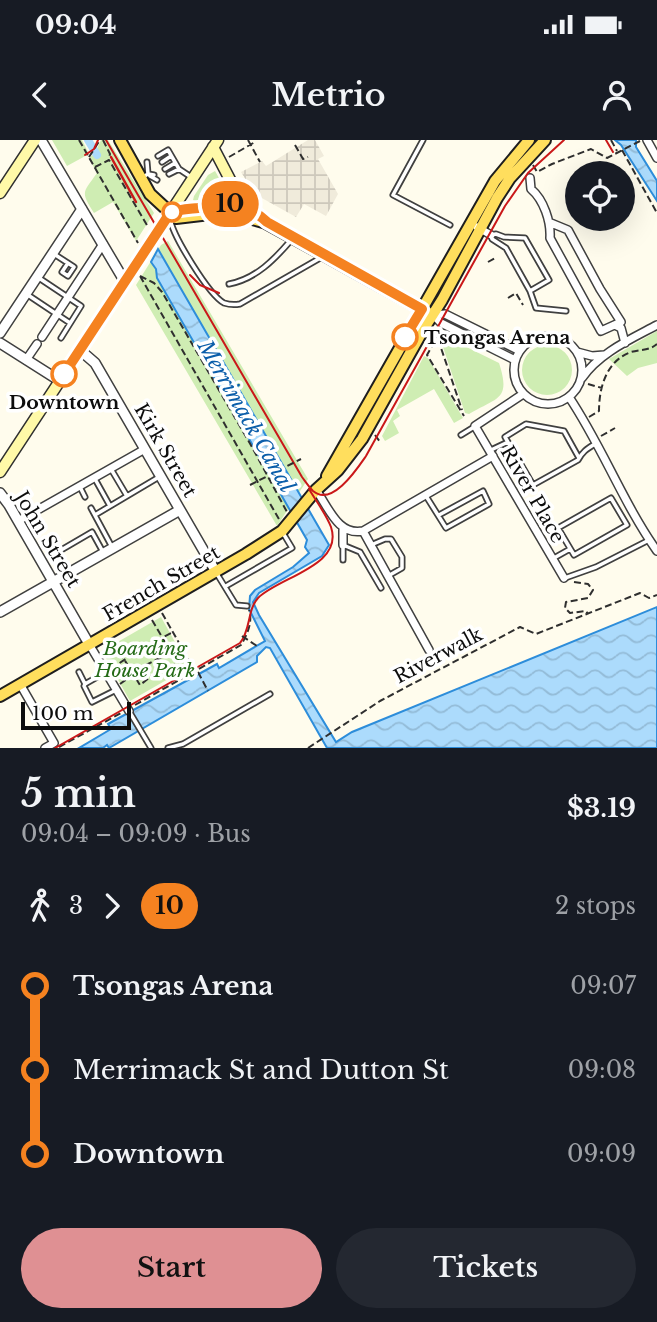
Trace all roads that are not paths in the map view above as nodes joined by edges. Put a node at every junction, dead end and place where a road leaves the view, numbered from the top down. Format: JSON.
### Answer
{"nodes":[{"id":1,"x":35,"y":140,"type":"edge"},
{"id":2,"x":41,"y":140,"type":"edge"},
{"id":3,"x":120,"y":140,"type":"edge"},
{"id":4,"x":423,"y":140,"type":"edge"},
{"id":5,"x":529,"y":140,"type":"edge"},
{"id":6,"x":545,"y":140,"type":"edge"},
{"id":7,"x":647,"y":140,"type":"edge"},
{"id":8,"x":214,"y":143,"type":"edge"},
{"id":9,"x":158,"y":156,"type":"dead end"},
{"id":10,"x":171,"y":156,"type":"junction"},
{"id":11,"x":657,"y":158,"type":"edge"},
{"id":12,"x":517,"y":161,"type":"junction"},
{"id":13,"x":147,"y":162,"type":"dead end"},
{"id":14,"x":162,"y":162,"type":"dead end"},
{"id":15,"x":175,"y":163,"type":"junction"},
{"id":16,"x":150,"y":168,"type":"dead end"},
{"id":17,"x":166,"y":169,"type":"dead end"},
{"id":18,"x":179,"y":169,"type":"junction"},
{"id":19,"x":169,"y":174,"type":"dead end"},
{"id":20,"x":155,"y":175,"type":"dead end"},
{"id":21,"x":145,"y":176,"type":"junction"},
{"id":22,"x":192,"y":178,"type":"junction"},
{"id":23,"x":158,"y":180,"type":"dead end"},
{"id":24,"x":0,"y":193,"type":"edge"},
{"id":25,"x":82,"y":209,"type":"junction"},
{"id":26,"x":256,"y":212,"type":"junction"},
{"id":27,"x":170,"y":213,"type":"junction"},
{"id":28,"x":267,"y":222,"type":"junction"},
{"id":29,"x":470,"y":223,"type":"junction"},
{"id":30,"x":551,"y":223,"type":"junction"},
{"id":31,"x":450,"y":225,"type":"dead end"},
{"id":32,"x":481,"y":229,"type":"junction"},
{"id":33,"x":491,"y":235,"type":"junction"},
{"id":34,"x":504,"y":237,"type":"junction"},
{"id":35,"x":294,"y":238,"type":"junction"},
{"id":36,"x":103,"y":244,"type":"junction"},
{"id":37,"x":506,"y":247,"type":"junction"},
{"id":38,"x":53,"y":253,"type":"junction"},
{"id":39,"x":325,"y":255,"type":"junction"},
{"id":40,"x":68,"y":263,"type":"dead end"},
{"id":41,"x":37,"y":277,"type":"junction"},
{"id":42,"x":125,"y":282,"type":"junction"},
{"id":43,"x":229,"y":284,"type":"dead end"},
{"id":44,"x":530,"y":291,"type":"junction"},
{"id":45,"x":26,"y":294,"type":"junction"},
{"id":46,"x":68,"y":297,"type":"junction"},
{"id":47,"x":566,"y":311,"type":"dead end"},
{"id":48,"x":427,"y":312,"type":"junction"},
{"id":49,"x":57,"y":314,"type":"junction"},
{"id":50,"x":71,"y":323,"type":"junction"},
{"id":51,"x":615,"y":325,"type":"junction"},
{"id":52,"x":657,"y":325,"type":"edge"},
{"id":53,"x":0,"y":333,"type":"edge"},
{"id":54,"x":61,"y":338,"type":"dead end"},
{"id":55,"x":624,"y":340,"type":"junction"},
{"id":56,"x":0,"y":344,"type":"edge"},
{"id":57,"x":80,"y":350,"type":"junction"},
{"id":58,"x":520,"y":351,"type":"junction"},
{"id":59,"x":577,"y":352,"type":"junction"},
{"id":60,"x":605,"y":355,"type":"junction"},
{"id":61,"x":26,"y":360,"type":"junction"},
{"id":62,"x":515,"y":360,"type":"junction"},
{"id":63,"x":60,"y":381,"type":"junction"},
{"id":64,"x":585,"y":381,"type":"junction"},
{"id":65,"x":523,"y":394,"type":"junction"},
{"id":66,"x":569,"y":397,"type":"junction"},
{"id":67,"x":475,"y":426,"type":"junction"},
{"id":68,"x":461,"y":435,"type":"dead end"},
{"id":69,"x":506,"y":439,"type":"junction"},
{"id":70,"x":598,"y":440,"type":"junction"},
{"id":71,"x":145,"y":449,"type":"junction"},
{"id":72,"x":491,"y":453,"type":"junction"},
{"id":73,"x":579,"y":458,"type":"junction"},
{"id":74,"x":111,"y":469,"type":"junction"},
{"id":75,"x":0,"y":472,"type":"edge"},
{"id":76,"x":160,"y":476,"type":"junction"},
{"id":77,"x":94,"y":479,"type":"junction"},
{"id":78,"x":320,"y":486,"type":"junction"},
{"id":79,"x":80,"y":487,"type":"junction"},
{"id":80,"x":0,"y":493,"type":"edge"},
{"id":81,"x":425,"y":495,"type":"junction"},
{"id":82,"x":127,"y":496,"type":"junction"},
{"id":83,"x":85,"y":497,"type":"dead end"},
{"id":84,"x":110,"y":506,"type":"junction"},
{"id":85,"x":91,"y":508,"type":"dead end"},
{"id":86,"x":180,"y":510,"type":"junction"},
{"id":87,"x":634,"y":514,"type":"junction"},
{"id":88,"x":95,"y":515,"type":"junction"},
{"id":89,"x":439,"y":515,"type":"junction"},
{"id":90,"x":624,"y":520,"type":"junction"},
{"id":91,"x":18,"y":521,"type":"junction"},
{"id":92,"x":285,"y":522,"type":"junction"},
{"id":93,"x":343,"y":530,"type":"junction"},
{"id":94,"x":363,"y":531,"type":"junction"},
{"id":95,"x":649,"y":540,"type":"junction"},
{"id":96,"x":343,"y":545,"type":"junction"},
{"id":97,"x":371,"y":545,"type":"junction"},
{"id":98,"x":570,"y":549,"type":"junction"},
{"id":99,"x":109,"y":551,"type":"junction"},
{"id":100,"x":657,"y":551,"type":"edge"},
{"id":101,"x":552,"y":559,"type":"junction"},
{"id":102,"x":343,"y":560,"type":"dead end"},
{"id":103,"x":216,"y":572,"type":"junction"},
{"id":104,"x":69,"y":574,"type":"junction"},
{"id":105,"x":388,"y":576,"type":"junction"},
{"id":106,"x":564,"y":578,"type":"joint"},
{"id":107,"x":53,"y":582,"type":"junction"},
{"id":108,"x":226,"y":586,"type":"junction"},
{"id":109,"x":381,"y":587,"type":"dead end"},
{"id":110,"x":247,"y":606,"type":"road end"},
{"id":111,"x":0,"y":612,"type":"edge"},
{"id":112,"x":89,"y":644,"type":"junction"},
{"id":113,"x":429,"y":650,"type":"dead end"},
{"id":114,"x":79,"y":672,"type":"dead end"},
{"id":115,"x":106,"y":672,"type":"junction"},
{"id":116,"x":20,"y":684,"type":"junction"},
{"id":117,"x":85,"y":684,"type":"junction"},
{"id":118,"x":116,"y":689,"type":"junction"},
{"id":119,"x":270,"y":694,"type":"dead end"},
{"id":120,"x":0,"y":696,"type":"edge"},
{"id":121,"x":129,"y":711,"type":"joint"},
{"id":122,"x":45,"y":748,"type":"edge"},
{"id":123,"x":151,"y":748,"type":"edge"},
{"id":124,"x":168,"y":748,"type":"edge"}],
"edges":[{"from":1,"to":24,"type":"main road"},
{"from":2,"to":25,"type":"street"},
{"from":3,"to":21,"type":"main road"},
{"from":4,"to":31,"type":"lane"},
{"from":5,"to":12,"type":"main road"},
{"from":6,"to":12,"type":"main road"},
{"from":7,"to":11,"type":"street"},
{"from":8,"to":22,"type":"main road"},
{"from":8,"to":26,"type":"main road"},
{"from":9,"to":10,"type":"lane"},
{"from":10,"to":14,"type":"lane"},
{"from":10,"to":15,"type":"lane"},
{"from":12,"to":29,"type":"main road"},
{"from":12,"to":30,"type":"street"},
{"from":12,"to":32,"type":"main road"},
{"from":13,"to":21,"type":"lane"},
{"from":15,"to":17,"type":"lane"},
{"from":15,"to":18,"type":"lane"},
{"from":16,"to":21,"type":"lane"},
{"from":18,"to":19,"type":"lane"},
{"from":18,"to":22,"type":"lane"},
{"from":20,"to":21,"type":"lane"},
{"from":21,"to":23,"type":"lane"},
{"from":21,"to":27,"type":"main road"},
{"from":22,"to":27,"type":"main road"},
{"from":25,"to":36,"type":"street"},
{"from":25,"to":38,"type":"street"},
{"from":26,"to":27,"type":"main road"},
{"from":26,"to":28,"type":"main road"},
{"from":27,"to":28,"type":"main road"},
{"from":27,"to":39,"type":"lane"},
{"from":27,"to":42,"type":"main road"},
{"from":28,"to":35,"type":"main road"},
{"from":29,"to":32,"type":"street"},
{"from":29,"to":48,"type":"main road"},
{"from":30,"to":51,"type":"street"},
{"from":30,"to":51,"type":"street"},
{"from":32,"to":33,"type":"street"},
{"from":32,"to":48,"type":"main road"},
{"from":33,"to":34,"type":"lane"},
{"from":33,"to":37,"type":"lane"},
{"from":34,"to":37,"type":"lane"},
{"from":34,"to":44,"type":"lane"},
{"from":35,"to":39,"type":"main road"},
{"from":35,"to":43,"type":"lane"},
{"from":36,"to":42,"type":"street"},
{"from":36,"to":46,"type":"street"},
{"from":37,"to":44,"type":"lane"},
{"from":38,"to":40,"type":"lane"},
{"from":38,"to":41,"type":"street"},
{"from":39,"to":48,"type":"main road"},
{"from":41,"to":45,"type":"street"},
{"from":41,"to":46,"type":"lane"},
{"from":42,"to":57,"type":"main road"},
{"from":44,"to":47,"type":"lane"},
{"from":45,"to":49,"type":"lane"},
{"from":45,"to":53,"type":"street"},
{"from":46,"to":49,"type":"street"},
{"from":46,"to":50,"type":"lane"},
{"from":48,"to":58,"type":"street"},
{"from":48,"to":62,"type":"street"},
{"from":48,"to":78,"type":"main road","name":"French Street"},
{"from":49,"to":50,"type":"lane"},
{"from":49,"to":61,"type":"street"},
{"from":50,"to":54,"type":"lane"},
{"from":51,"to":55,"type":"street"},
{"from":52,"to":55,"type":"street"},
{"from":55,"to":60,"type":"street"},
{"from":56,"to":61,"type":"street"},
{"from":57,"to":63,"type":"main road"},
{"from":57,"to":71,"type":"street","name":"Kirk Street"},
{"from":58,"to":59,"type":"street"},
{"from":58,"to":62,"type":"street"},
{"from":59,"to":60,"type":"street"},
{"from":59,"to":64,"type":"street"},
{"from":60,"to":64,"type":"street"},
{"from":61,"to":63,"type":"street"},
{"from":62,"to":65,"type":"street"},
{"from":63,"to":75,"type":"main road"},
{"from":64,"to":66,"type":"street"},
{"from":65,"to":66,"type":"street"},
{"from":65,"to":67,"type":"street"},
{"from":66,"to":70,"type":"street"},
{"from":67,"to":68,"type":"lane"},
{"from":67,"to":72,"type":"street","name":"River Place"},
{"from":69,"to":72,"type":"lane"},
{"from":69,"to":73,"type":"lane"},
{"from":69,"to":73,"type":"lane"},
{"from":70,"to":73,"type":"lane"},
{"from":70,"to":87,"type":"street"},
{"from":71,"to":74,"type":"street"},
{"from":71,"to":76,"type":"street","name":"Kirk Street"},
{"from":72,"to":81,"type":"street"},
{"from":72,"to":101,"type":"street","name":"River Place"},
{"from":74,"to":77,"type":"street"},
{"from":74,"to":82,"type":"lane"},
{"from":76,"to":82,"type":"lane"},
{"from":76,"to":86,"type":"street","name":"Kirk Street"},
{"from":77,"to":79,"type":"street"},
{"from":77,"to":84,"type":"lane"},
{"from":78,"to":92,"type":"main road","name":"French Street"},
{"from":78,"to":93,"type":"street"},
{"from":79,"to":83,"type":"lane"},
{"from":79,"to":91,"type":"street"},
{"from":80,"to":91,"type":"street","name":"John Street"},
{"from":81,"to":89,"type":"lane"},
{"from":81,"to":94,"type":"street"},
{"from":82,"to":84,"type":"lane"},
{"from":84,"to":88,"type":"lane"},
{"from":85,"to":88,"type":"lane"},
{"from":86,"to":99,"type":"street"},
{"from":86,"to":103,"type":"street","name":"Kirk Street"},
{"from":87,"to":90,"type":"lane"},
{"from":87,"to":95,"type":"street"},
{"from":88,"to":99,"type":"lane"},
{"from":89,"to":89,"type":"lane"},
{"from":90,"to":98,"type":"lane"},
{"from":90,"to":98,"type":"lane"},
{"from":91,"to":107,"type":"street","name":"John Street"},
{"from":92,"to":103,"type":"main road","name":"French Street"},
{"from":92,"to":108,"type":"lane"},
{"from":93,"to":94,"type":"street"},
{"from":93,"to":96,"type":"street"},
{"from":94,"to":97,"type":"street"},
{"from":95,"to":100,"type":"street"},
{"from":95,"to":106,"type":"lane"},
{"from":96,"to":102,"type":"lane"},
{"from":96,"to":109,"type":"lane"},
{"from":97,"to":105,"type":"street"},
{"from":97,"to":105,"type":"lane"},
{"from":98,"to":101,"type":"lane"},
{"from":99,"to":104,"type":"street"},
{"from":99,"to":104,"type":"lane"},
{"from":101,"to":106,"type":"street","name":"River Place"},
{"from":103,"to":108,"type":"lane"},
{"from":103,"to":112,"type":"main road","name":"French Street"},
{"from":104,"to":107,"type":"street"},
{"from":105,"to":113,"type":"street"},
{"from":107,"to":111,"type":"street"},
{"from":107,"to":112,"type":"street","name":"John Street"},
{"from":108,"to":110,"type":"lane"},
{"from":112,"to":115,"type":"street","name":"John Street"},
{"from":112,"to":116,"type":"main road","name":"French Street"},
{"from":114,"to":117,"type":"lane"},
{"from":115,"to":117,"type":"lane"},
{"from":115,"to":118,"type":"street","name":"John Street"},
{"from":116,"to":120,"type":"main road","name":"French Street"},
{"from":116,"to":122,"type":"street"},
{"from":117,"to":118,"type":"lane"},
{"from":118,"to":121,"type":"street","name":"John Street"},
{"from":119,"to":124,"type":"lane"},
{"from":121,"to":123,"type":"lane"}]}
